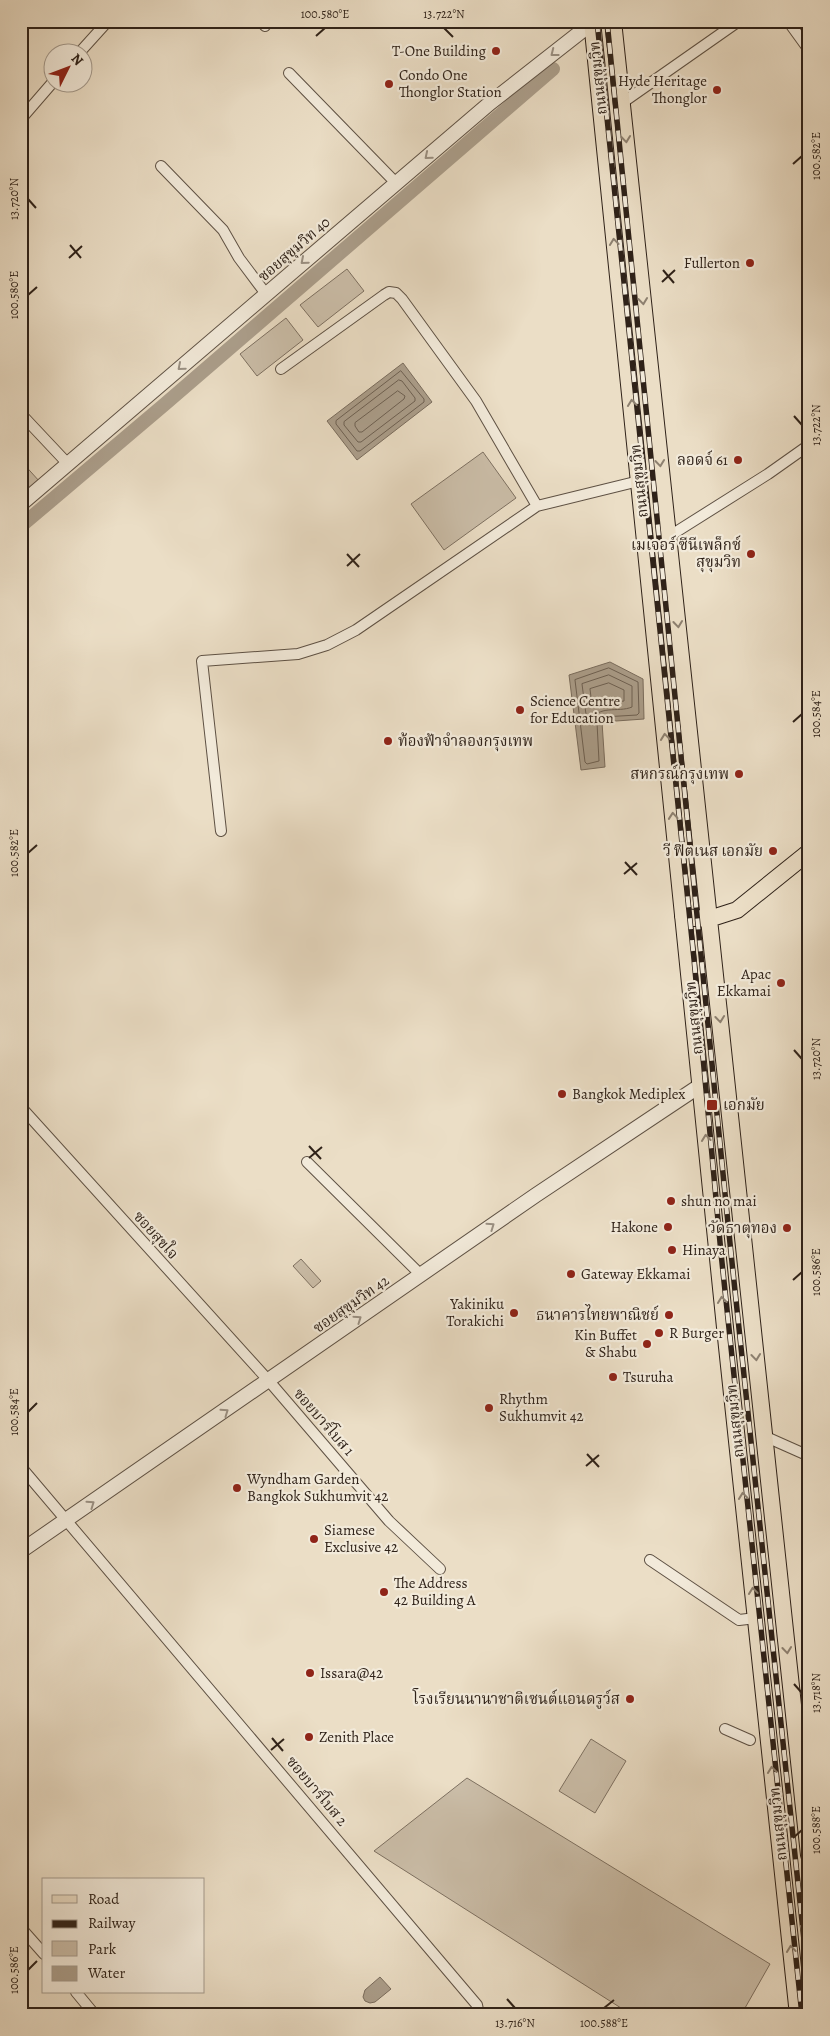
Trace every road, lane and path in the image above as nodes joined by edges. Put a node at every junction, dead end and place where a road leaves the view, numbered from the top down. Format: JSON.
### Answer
{"nodes":[{"id":1,"x":108,"y":21,"type":"edge"},
{"id":2,"x":613,"y":21,"type":"edge"},
{"id":3,"x":739,"y":21,"type":"edge"},
{"id":4,"x":788,"y":21,"type":"edge"},
{"id":5,"x":594,"y":22,"type":"edge"},
{"id":6,"x":89,"y":42,"type":"edge"},
{"id":7,"x":809,"y":50,"type":"edge"},
{"id":8,"x":289,"y":73,"type":"dead end"},
{"id":9,"x":45,"y":92,"type":"edge"},
{"id":10,"x":622,"y":103,"type":"junction"},
{"id":11,"x":21,"y":119,"type":"edge"},
{"id":12,"x":161,"y":166,"type":"dead end"},
{"id":13,"x":396,"y":183,"type":"junction"},
{"id":14,"x":266,"y":294,"type":"junction"},
{"id":15,"x":281,"y":370,"type":"dead end"},
{"id":16,"x":21,"y":414,"type":"edge"},
{"id":17,"x":809,"y":445,"type":"edge"},
{"id":18,"x":68,"y":464,"type":"junction"},
{"id":19,"x":640,"y":481,"type":"junction"},
{"id":20,"x":21,"y":504,"type":"edge"},
{"id":21,"x":537,"y":506,"type":"junction"},
{"id":22,"x":668,"y":537,"type":"junction"},
{"id":23,"x":645,"y":539,"type":"junction"},
{"id":24,"x":221,"y":831,"type":"dead end"},
{"id":25,"x":809,"y":852,"type":"edge"},
{"id":26,"x":683,"y":917,"type":"junction"},
{"id":27,"x":710,"y":919,"type":"junction"},
{"id":28,"x":726,"y":1082,"type":"junction"},
{"id":29,"x":701,"y":1085,"type":"junction"},
{"id":30,"x":21,"y":1107,"type":"edge"},
{"id":31,"x":307,"y":1162,"type":"dead end"},
{"id":32,"x":421,"y":1275,"type":"junction"},
{"id":33,"x":269,"y":1381,"type":"junction"},
{"id":34,"x":764,"y":1436,"type":"junction"},
{"id":35,"x":809,"y":1456,"type":"edge"},
{"id":36,"x":21,"y":1467,"type":"edge"},
{"id":37,"x":68,"y":1520,"type":"junction"},
{"id":38,"x":775,"y":1542,"type":"junction"},
{"id":39,"x":748,"y":1544,"type":"junction"},
{"id":40,"x":21,"y":1551,"type":"edge"},
{"id":41,"x":650,"y":1560,"type":"dead end"},
{"id":42,"x":440,"y":1569,"type":"dead end"},
{"id":43,"x":756,"y":1618,"type":"junction"},
{"id":44,"x":725,"y":1729,"type":"dead end"},
{"id":45,"x":750,"y":1740,"type":"dead end"},
{"id":46,"x":809,"y":1855,"type":"edge"},
{"id":47,"x":21,"y":1928,"type":"edge"},
{"id":48,"x":42,"y":1952,"type":"edge"},
{"id":49,"x":78,"y":1994,"type":"edge"},
{"id":50,"x":95,"y":2015,"type":"edge"},
{"id":51,"x":475,"y":2015,"type":"edge"},
{"id":52,"x":798,"y":2015,"type":"edge"}],
"edges":[{"from":1,"to":6,"type":"street"},
{"from":2,"to":10,"type":"main road","name":"ถนนสุขุมวิท"},
{"from":3,"to":10,"type":"street"},
{"from":4,"to":7,"type":"street"},
{"from":5,"to":13,"type":"street","name":"ซอยสุขุมวิท 40","one_way":true},
{"from":19,"to":5,"type":"main road","name":"ถนนสุขุมวิท","one_way":true},
{"from":8,"to":13,"type":"street"},
{"from":9,"to":11,"type":"street"},
{"from":10,"to":22,"type":"main road","name":"ถนนสุขุมวิท","one_way":true},
{"from":12,"to":14,"type":"street"},
{"from":13,"to":14,"type":"street","name":"ซอยสุขุมวิท 40","one_way":true},
{"from":14,"to":18,"type":"street","name":"ซอยสุขุมวิท 40","one_way":true},
{"from":15,"to":21,"type":"street"},
{"from":16,"to":18,"type":"street"},
{"from":17,"to":22,"type":"street"},
{"from":18,"to":20,"type":"street","name":"ซอยสุขุมวิท 40"},
{"from":19,"to":21,"type":"street"},
{"from":19,"to":23,"type":"main road","name":"ถนนสุขุมวิท"},
{"from":21,"to":24,"type":"street"},
{"from":22,"to":23,"type":"main road"},
{"from":22,"to":27,"type":"main road","name":"ถนนสุขุมวิท","one_way":true},
{"from":26,"to":23,"type":"main road","name":"ถนนสุขุมวิท","one_way":true},
{"from":25,"to":27,"type":"main road"},
{"from":26,"to":27,"type":"main road"},
{"from":26,"to":29,"type":"main road","name":"ถนนสุขุมวิท"},
{"from":27,"to":28,"type":"main road","name":"ถนนสุขุมวิท","one_way":true},
{"from":28,"to":29,"type":"main road"},
{"from":28,"to":34,"type":"main road","name":"ถนนสุขุมวิท","one_way":true},
{"from":32,"to":29,"type":"street","name":"ซอยสุขุมวิท 42","one_way":true},
{"from":39,"to":29,"type":"main road","name":"ถนนสุขุมวิท","one_way":true},
{"from":30,"to":33,"type":"street","name":"ซอยสุขใจ"},
{"from":31,"to":32,"type":"street"},
{"from":33,"to":32,"type":"street","name":"ซอยสุขุมวิท 42","one_way":true},
{"from":37,"to":33,"type":"street","name":"ซอยสุขุมวิท 42","one_way":true},
{"from":33,"to":42,"type":"street","name":"ซอยบาร์โบส 1"},
{"from":34,"to":35,"type":"street"},
{"from":34,"to":38,"type":"main road","name":"ถนนสุขุมวิท"},
{"from":36,"to":37,"type":"street"},
{"from":37,"to":40,"type":"street","name":"ซอยสุขุมวิท 42"},
{"from":37,"to":51,"type":"street","name":"ซอยบาร์โบส 2"},
{"from":38,"to":39,"type":"main road"},
{"from":38,"to":46,"type":"main road","name":"ถนนสุขุมวิท","one_way":true},
{"from":43,"to":39,"type":"main road","name":"ถนนสุขุมวิท","one_way":true},
{"from":41,"to":43,"type":"street"},
{"from":52,"to":43,"type":"main road","name":"ถนนสุขุมวิท","one_way":true},
{"from":44,"to":45,"type":"street"},
{"from":47,"to":48,"type":"street"},
{"from":49,"to":50,"type":"street"}]}
